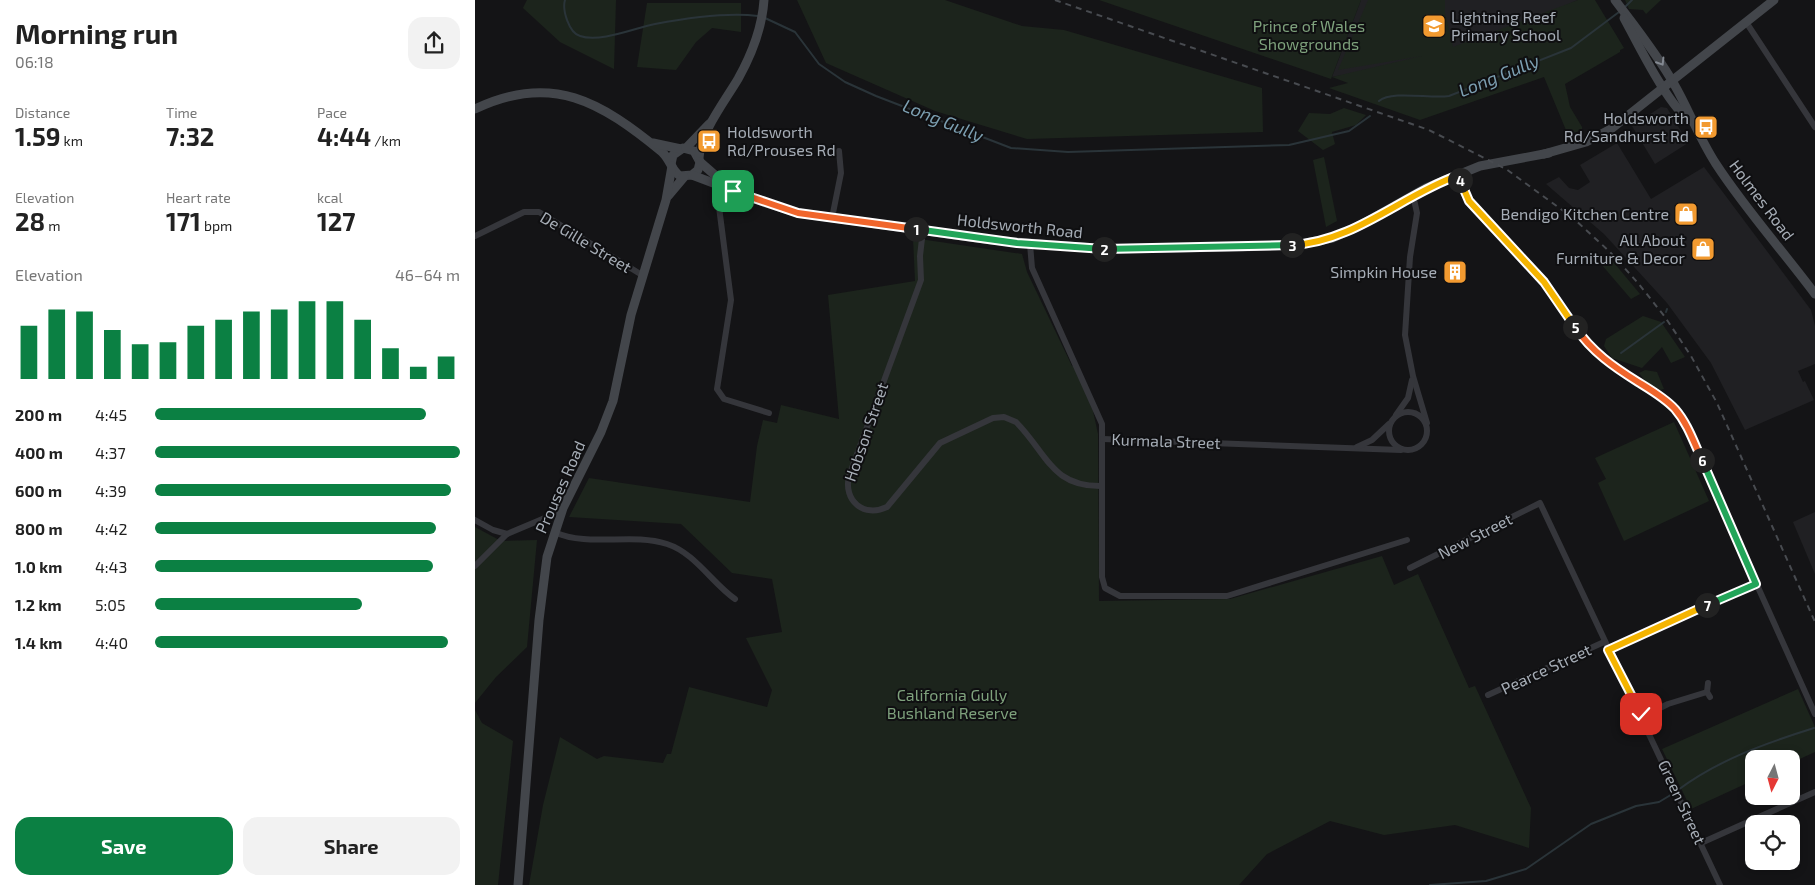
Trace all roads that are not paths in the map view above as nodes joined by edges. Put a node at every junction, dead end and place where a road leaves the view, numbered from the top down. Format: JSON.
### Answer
{"nodes":[{"id":1,"x":765,"y":0,"type":"edge"},
{"id":2,"x":1774,"y":0,"type":"edge"},
{"id":3,"x":1620,"y":7,"type":"edge"},
{"id":4,"x":1746,"y":22,"type":"junction"},
{"id":5,"x":1673,"y":81,"type":"junction"},
{"id":6,"x":1664,"y":88,"type":"junction"},
{"id":7,"x":475,"y":109,"type":"edge"},
{"id":8,"x":1691,"y":121,"type":"junction"},
{"id":9,"x":711,"y":122,"type":"junction"},
{"id":10,"x":1815,"y":127,"type":"edge"},
{"id":11,"x":649,"y":141,"type":"junction"},
{"id":12,"x":683,"y":149,"type":"junction"},
{"id":13,"x":839,"y":151,"type":"dead end"},
{"id":14,"x":699,"y":160,"type":"junction"},
{"id":15,"x":672,"y":165,"type":"junction"},
{"id":16,"x":1459,"y":175,"type":"junction"},
{"id":17,"x":688,"y":176,"type":"junction"},
{"id":18,"x":723,"y":185,"type":"junction"},
{"id":19,"x":1413,"y":195,"type":"junction"},
{"id":20,"x":666,"y":200,"type":"junction"},
{"id":21,"x":833,"y":218,"type":"junction"},
{"id":22,"x":923,"y":230,"type":"junction"},
{"id":23,"x":475,"y":236,"type":"edge"},
{"id":24,"x":1030,"y":244,"type":"junction"},
{"id":25,"x":642,"y":275,"type":"junction"},
{"id":26,"x":1815,"y":294,"type":"edge"},
{"id":27,"x":1413,"y":376,"type":"junction"},
{"id":28,"x":769,"y":413,"type":"dead end"},
{"id":29,"x":1393,"y":419,"type":"junction"},
{"id":30,"x":1427,"y":423,"type":"junction"},
{"id":31,"x":1103,"y":439,"type":"junction"},
{"id":32,"x":1349,"y":449,"type":"junction"},
{"id":33,"x":1401,"y":450,"type":"junction"},
{"id":34,"x":1102,"y":486,"type":"junction"},
{"id":35,"x":1540,"y":503,"type":"joint"},
{"id":36,"x":560,"y":515,"type":"junction"},
{"id":37,"x":475,"y":520,"type":"edge"},
{"id":38,"x":554,"y":532,"type":"junction"},
{"id":39,"x":507,"y":534,"type":"junction"},
{"id":40,"x":1407,"y":540,"type":"dead end"},
{"id":41,"x":475,"y":566,"type":"edge"},
{"id":42,"x":1410,"y":568,"type":"dead end"},
{"id":43,"x":1756,"y":584,"type":"junction"},
{"id":44,"x":735,"y":599,"type":"dead end"},
{"id":45,"x":1604,"y":642,"type":"junction"},
{"id":46,"x":1608,"y":650,"type":"junction"},
{"id":47,"x":1708,"y":684,"type":"dead end"},
{"id":48,"x":1488,"y":695,"type":"dead end"},
{"id":49,"x":1815,"y":714,"type":"edge"},
{"id":50,"x":1642,"y":717,"type":"junction"},
{"id":51,"x":1815,"y":792,"type":"edge"},
{"id":52,"x":1701,"y":843,"type":"junction"},
{"id":53,"x":518,"y":885,"type":"edge"},
{"id":54,"x":1720,"y":885,"type":"edge"}],
"edges":[{"from":1,"to":9,"type":"main road"},
{"from":2,"to":4,"type":"main road","name":"Holdsworth Road"},
{"from":3,"to":5,"type":"main road","name":"Holmes Road","one_way":true},
{"from":3,"to":6,"type":"main road","name":"Holmes Road"},
{"from":4,"to":5,"type":"main road","name":"Holdsworth Road"},
{"from":4,"to":10,"type":"street"},
{"from":5,"to":6,"type":"main road","name":"Holdsworth Road"},
{"from":5,"to":8,"type":"main road","name":"Holmes Road"},
{"from":6,"to":8,"type":"main road","name":"Holmes Road"},
{"from":6,"to":16,"type":"main road","name":"Holdsworth Road"},
{"from":7,"to":11,"type":"main road"},
{"from":8,"to":26,"type":"main road","name":"Holmes Road"},
{"from":9,"to":12,"type":"main road"},
{"from":9,"to":14,"type":"main road"},
{"from":11,"to":12,"type":"main road"},
{"from":11,"to":15,"type":"main road"},
{"from":12,"to":14,"type":"main road"},
{"from":12,"to":15,"type":"main road"},
{"from":13,"to":21,"type":"street"},
{"from":14,"to":17,"type":"main road"},
{"from":14,"to":18,"type":"main road","name":"Holdsworth Road"},
{"from":15,"to":17,"type":"main road"},
{"from":15,"to":20,"type":"main road","name":"Prouses Road"},
{"from":16,"to":19,"type":"main road","name":"Holdsworth Road"},
{"from":16,"to":43,"type":"street"},
{"from":17,"to":18,"type":"main road","name":"Holdsworth Road"},
{"from":17,"to":20,"type":"main road","name":"Prouses Road"},
{"from":18,"to":21,"type":"main road","name":"Holdsworth Road"},
{"from":18,"to":28,"type":"street"},
{"from":19,"to":24,"type":"main road","name":"Holdsworth Road"},
{"from":19,"to":27,"type":"street"},
{"from":20,"to":25,"type":"main road","name":"Prouses Road"},
{"from":21,"to":22,"type":"main road","name":"Holdsworth Road"},
{"from":22,"to":24,"type":"main road","name":"Holdsworth Road"},
{"from":22,"to":34,"type":"street","name":"Hobson Street"},
{"from":23,"to":25,"type":"street","name":"De Gille Street"},
{"from":24,"to":31,"type":"street","name":"Kurmala Street"},
{"from":25,"to":36,"type":"main road","name":"Prouses Road"},
{"from":27,"to":29,"type":"street","name":"Kurmala Street"},
{"from":27,"to":30,"type":"street"},
{"from":29,"to":30,"type":"street"},
{"from":29,"to":32,"type":"street","name":"Kurmala Street"},
{"from":29,"to":33,"type":"street"},
{"from":30,"to":33,"type":"street"},
{"from":31,"to":32,"type":"street","name":"Kurmala Street"},
{"from":31,"to":34,"type":"street"},
{"from":32,"to":33,"type":"street","name":"Kurmala Street"},
{"from":34,"to":40,"type":"street"},
{"from":35,"to":42,"type":"street","name":"New Street"},
{"from":35,"to":45,"type":"street","name":"Green Street"},
{"from":36,"to":38,"type":"main road","name":"Prouses Road"},
{"from":36,"to":39,"type":"street"},
{"from":37,"to":39,"type":"street"},
{"from":38,"to":44,"type":"street"},
{"from":38,"to":53,"type":"main road","name":"Prouses Road"},
{"from":39,"to":41,"type":"street"},
{"from":43,"to":46,"type":"street","name":"Pearce Street"},
{"from":43,"to":49,"type":"street"},
{"from":45,"to":46,"type":"street","name":"Green Street"},
{"from":45,"to":48,"type":"street","name":"Pearce Street"},
{"from":46,"to":50,"type":"street","name":"Green Street"},
{"from":47,"to":50,"type":"street"},
{"from":50,"to":52,"type":"street","name":"Green Street"},
{"from":51,"to":52,"type":"street"},
{"from":52,"to":54,"type":"street","name":"Green Street"}]}
